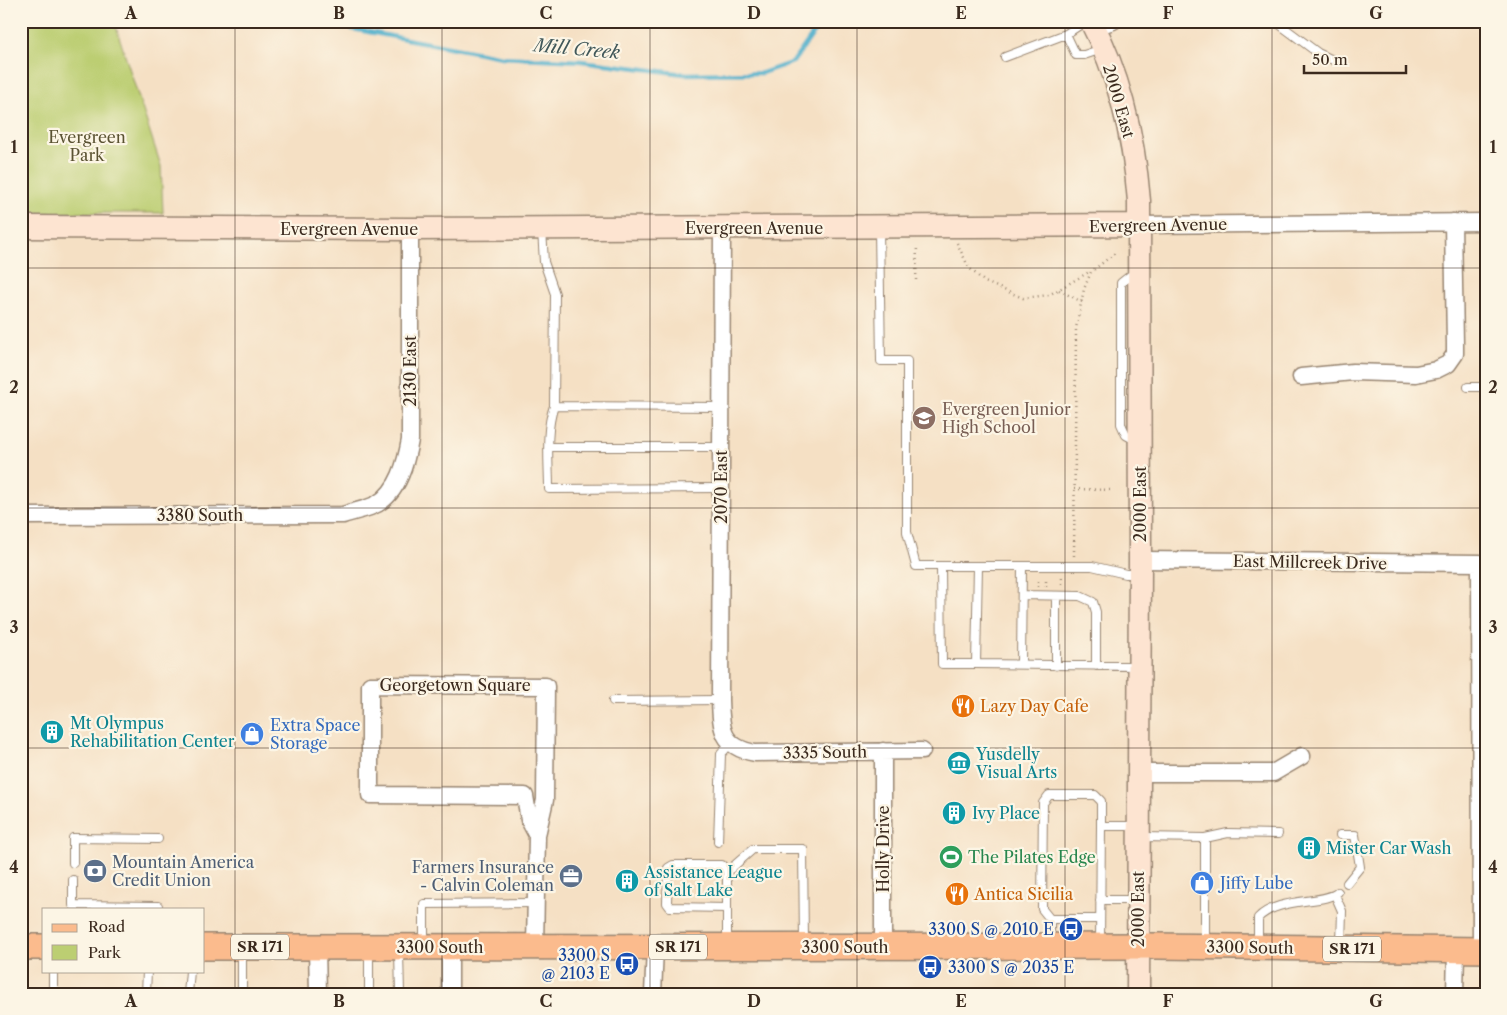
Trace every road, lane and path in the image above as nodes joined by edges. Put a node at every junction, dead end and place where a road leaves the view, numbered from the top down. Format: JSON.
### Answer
{"nodes":[{"id":1,"x":1275,"y":21,"type":"edge"},
{"id":2,"x":1096,"y":23,"type":"edge"},
{"id":3,"x":1066,"y":34,"type":"junction"},
{"id":4,"x":1104,"y":49,"type":"junction"},
{"id":5,"x":1005,"y":57,"type":"dead end"},
{"id":6,"x":1335,"y":60,"type":"dead end"},
{"id":7,"x":1453,"y":222,"type":"junction"},
{"id":8,"x":1486,"y":222,"type":"edge"},
{"id":9,"x":1139,"y":225,"type":"junction"},
{"id":10,"x":21,"y":227,"type":"edge"},
{"id":11,"x":880,"y":227,"type":"junction"},
{"id":12,"x":542,"y":228,"type":"junction"},
{"id":13,"x":722,"y":228,"type":"junction"},
{"id":14,"x":410,"y":229,"type":"junction"},
{"id":15,"x":917,"y":241,"type":"dead end"},
{"id":16,"x":956,"y":241,"type":"dead end"},
{"id":17,"x":1114,"y":253,"type":"dead end"},
{"id":18,"x":1090,"y":272,"type":"junction"},
{"id":19,"x":916,"y":280,"type":"dead end"},
{"id":20,"x":1059,"y":290,"type":"junction"},
{"id":21,"x":1082,"y":302,"type":"junction"},
{"id":22,"x":1300,"y":378,"type":"dead end"},
{"id":23,"x":1468,"y":387,"type":"dead end"},
{"id":24,"x":1486,"y":387,"type":"edge"},
{"id":25,"x":554,"y":406,"type":"junction"},
{"id":26,"x":722,"y":407,"type":"junction"},
{"id":27,"x":549,"y":447,"type":"junction"},
{"id":28,"x":721,"y":447,"type":"junction"},
{"id":29,"x":721,"y":488,"type":"junction"},
{"id":30,"x":1074,"y":489,"type":"junction"},
{"id":31,"x":1114,"y":490,"type":"dead end"},
{"id":32,"x":378,"y":504,"type":"joint"},
{"id":33,"x":21,"y":516,"type":"edge"},
{"id":34,"x":1074,"y":556,"type":"dead end"},
{"id":35,"x":1483,"y":563,"type":"edge"},
{"id":36,"x":941,"y":566,"type":"junction"},
{"id":37,"x":978,"y":566,"type":"junction"},
{"id":38,"x":1022,"y":566,"type":"junction"},
{"id":39,"x":1140,"y":567,"type":"junction"},
{"id":40,"x":1022,"y":595,"type":"junction"},
{"id":41,"x":1056,"y":596,"type":"junction"},
{"id":42,"x":976,"y":664,"type":"junction"},
{"id":43,"x":1021,"y":664,"type":"junction"},
{"id":44,"x":1056,"y":666,"type":"junction"},
{"id":45,"x":1096,"y":666,"type":"junction"},
{"id":46,"x":1139,"y":666,"type":"junction"},
{"id":47,"x":613,"y":700,"type":"dead end"},
{"id":48,"x":720,"y":700,"type":"junction"},
{"id":49,"x":730,"y":744,"type":"junction"},
{"id":50,"x":884,"y":751,"type":"junction"},
{"id":51,"x":922,"y":751,"type":"dead end"},
{"id":52,"x":1302,"y":756,"type":"dead end"},
{"id":53,"x":1138,"y":773,"type":"junction"},
{"id":54,"x":1101,"y":826,"type":"junction"},
{"id":55,"x":1138,"y":832,"type":"junction"},
{"id":56,"x":1278,"y":834,"type":"dead end"},
{"id":57,"x":537,"y":835,"type":"junction"},
{"id":58,"x":1340,"y":835,"type":"dead end"},
{"id":59,"x":1206,"y":838,"type":"junction"},
{"id":60,"x":158,"y":839,"type":"dead end"},
{"id":61,"x":718,"y":842,"type":"dead end"},
{"id":62,"x":73,"y":863,"type":"dead end"},
{"id":63,"x":727,"y":872,"type":"junction"},
{"id":64,"x":1205,"y":872,"type":"dead end"},
{"id":65,"x":73,"y":880,"type":"dead end"},
{"id":66,"x":1347,"y":883,"type":"dead end"},
{"id":67,"x":1205,"y":894,"type":"dead end"},
{"id":68,"x":1100,"y":900,"type":"junction"},
{"id":69,"x":1138,"y":900,"type":"junction"},
{"id":70,"x":537,"y":903,"type":"junction"},
{"id":71,"x":158,"y":906,"type":"dead end"},
{"id":72,"x":727,"y":908,"type":"junction"},
{"id":73,"x":1050,"y":919,"type":"junction"},
{"id":74,"x":1100,"y":919,"type":"junction"},
{"id":75,"x":21,"y":946,"type":"edge"},
{"id":76,"x":42,"y":946,"type":"edge"},
{"id":77,"x":655,"y":946,"type":"junction"},
{"id":78,"x":727,"y":946,"type":"junction"},
{"id":79,"x":804,"y":946,"type":"junction"},
{"id":80,"x":883,"y":946,"type":"junction"},
{"id":81,"x":1050,"y":946,"type":"junction"},
{"id":82,"x":1100,"y":946,"type":"junction"},
{"id":83,"x":1138,"y":946,"type":"junction"},
{"id":84,"x":205,"y":947,"type":"edge"},
{"id":85,"x":242,"y":947,"type":"junction"},
{"id":86,"x":317,"y":947,"type":"junction"},
{"id":87,"x":369,"y":947,"type":"junction"},
{"id":88,"x":399,"y":947,"type":"junction"},
{"id":89,"x":424,"y":947,"type":"junction"},
{"id":90,"x":450,"y":947,"type":"junction"},
{"id":91,"x":535,"y":947,"type":"junction"},
{"id":92,"x":1205,"y":947,"type":"junction"},
{"id":93,"x":1258,"y":948,"type":"junction"},
{"id":94,"x":1342,"y":949,"type":"junction"},
{"id":95,"x":1456,"y":950,"type":"junction"},
{"id":96,"x":1483,"y":950,"type":"edge"},
{"id":97,"x":53,"y":972,"type":"edge"},
{"id":98,"x":147,"y":972,"type":"edge"},
{"id":99,"x":190,"y":972,"type":"edge"},
{"id":100,"x":53,"y":994,"type":"edge"},
{"id":101,"x":146,"y":994,"type":"edge"},
{"id":102,"x":188,"y":994,"type":"edge"},
{"id":103,"x":242,"y":994,"type":"edge"},
{"id":104,"x":318,"y":994,"type":"edge"},
{"id":105,"x":369,"y":994,"type":"edge"},
{"id":106,"x":400,"y":994,"type":"edge"},
{"id":107,"x":450,"y":994,"type":"edge"},
{"id":108,"x":653,"y":994,"type":"edge"},
{"id":109,"x":1138,"y":994,"type":"edge"},
{"id":110,"x":1456,"y":994,"type":"edge"}],
"edges":[{"from":1,"to":6,"type":"lane"},
{"from":2,"to":3,"type":"lane"},
{"from":2,"to":4,"type":"street","name":"2000 East"},
{"from":3,"to":4,"type":"lane"},
{"from":3,"to":5,"type":"lane"},
{"from":4,"to":9,"type":"street","name":"2000 East"},
{"from":7,"to":8,"type":"street","name":"Evergreen Avenue"},
{"from":7,"to":9,"type":"street","name":"Evergreen Avenue"},
{"from":7,"to":22,"type":"street"},
{"from":9,"to":11,"type":"street","name":"Evergreen Avenue"},
{"from":9,"to":39,"type":"street","name":"2000 East"},
{"from":10,"to":14,"type":"street","name":"Evergreen Avenue"},
{"from":11,"to":13,"type":"street","name":"Evergreen Avenue"},
{"from":11,"to":36,"type":"lane"},
{"from":12,"to":13,"type":"street","name":"Evergreen Avenue"},
{"from":12,"to":14,"type":"street","name":"Evergreen Avenue"},
{"from":12,"to":25,"type":"lane"},
{"from":13,"to":26,"type":"street","name":"2070 East"},
{"from":14,"to":32,"type":"street","name":"2130 East"},
{"from":15,"to":19,"type":"path"},
{"from":16,"to":20,"type":"path"},
{"from":17,"to":18,"type":"path"},
{"from":18,"to":20,"type":"path"},
{"from":18,"to":21,"type":"path"},
{"from":20,"to":21,"type":"path"},
{"from":21,"to":30,"type":"path"},
{"from":23,"to":24,"type":"lane"},
{"from":25,"to":26,"type":"lane"},
{"from":25,"to":27,"type":"lane"},
{"from":26,"to":28,"type":"street","name":"2070 East"},
{"from":27,"to":28,"type":"lane"},
{"from":27,"to":29,"type":"lane"},
{"from":28,"to":29,"type":"street","name":"2070 East"},
{"from":29,"to":48,"type":"street","name":"2070 East"},
{"from":30,"to":31,"type":"path"},
{"from":30,"to":34,"type":"path"},
{"from":32,"to":33,"type":"street","name":"3380 South"},
{"from":35,"to":39,"type":"street","name":"East Millcreek Drive"},
{"from":35,"to":96,"type":"street"},
{"from":36,"to":37,"type":"lane"},
{"from":36,"to":42,"type":"lane"},
{"from":37,"to":38,"type":"lane"},
{"from":37,"to":42,"type":"lane"},
{"from":38,"to":39,"type":"lane"},
{"from":38,"to":40,"type":"lane"},
{"from":39,"to":46,"type":"street","name":"2000 East"},
{"from":40,"to":41,"type":"lane"},
{"from":40,"to":43,"type":"lane"},
{"from":41,"to":44,"type":"lane"},
{"from":41,"to":45,"type":"lane"},
{"from":42,"to":43,"type":"lane"},
{"from":43,"to":44,"type":"lane"},
{"from":44,"to":45,"type":"lane"},
{"from":45,"to":46,"type":"lane"},
{"from":46,"to":53,"type":"street","name":"2000 East"},
{"from":47,"to":48,"type":"lane"},
{"from":48,"to":49,"type":"street","name":"2070 East"},
{"from":49,"to":50,"type":"street","name":"3335 South"},
{"from":49,"to":61,"type":"lane"},
{"from":50,"to":51,"type":"street","name":"3335 South"},
{"from":50,"to":80,"type":"street","name":"Holly Drive"},
{"from":52,"to":53,"type":"street"},
{"from":53,"to":55,"type":"street","name":"2000 East"},
{"from":54,"to":55,"type":"lane"},
{"from":54,"to":68,"type":"lane"},
{"from":54,"to":73,"type":"lane"},
{"from":55,"to":59,"type":"lane"},
{"from":55,"to":69,"type":"street","name":"2000 East"},
{"from":56,"to":59,"type":"lane"},
{"from":57,"to":57,"type":"street","name":"Georgetown Square"},
{"from":57,"to":70,"type":"street","name":"Georgetown Square"},
{"from":58,"to":66,"type":"lane"},
{"from":59,"to":64,"type":"lane"},
{"from":60,"to":62,"type":"lane"},
{"from":63,"to":72,"type":"lane"},
{"from":63,"to":72,"type":"lane"},
{"from":63,"to":79,"type":"lane"},
{"from":65,"to":71,"type":"lane"},
{"from":67,"to":92,"type":"lane"},
{"from":68,"to":69,"type":"lane"},
{"from":68,"to":74,"type":"lane"},
{"from":69,"to":83,"type":"street","name":"2000 East"},
{"from":70,"to":89,"type":"lane"},
{"from":70,"to":91,"type":"street","name":"Georgetown Square"},
{"from":72,"to":78,"type":"lane"},
{"from":73,"to":74,"type":"lane"},
{"from":73,"to":81,"type":"lane"},
{"from":74,"to":82,"type":"lane"},
{"from":75,"to":76,"type":"main road"},
{"from":77,"to":78,"type":"main road","name":"3300 South","number":"SR 171"},
{"from":77,"to":91,"type":"main road","name":"3300 South","number":"SR 171"},
{"from":77,"to":108,"type":"street"},
{"from":78,"to":79,"type":"main road","name":"3300 South","number":"SR 171"},
{"from":79,"to":80,"type":"main road","name":"3300 South","number":"SR 171"},
{"from":80,"to":81,"type":"main road","name":"3300 South","number":"SR 171"},
{"from":81,"to":82,"type":"main road","name":"3300 South","number":"SR 171"},
{"from":82,"to":83,"type":"main road","name":"3300 South","number":"SR 171"},
{"from":83,"to":92,"type":"main road","name":"3300 South","number":"SR 171"},
{"from":83,"to":109,"type":"street","name":"2000 East"},
{"from":84,"to":85,"type":"main road","name":"3300 South","number":"SR 171"},
{"from":85,"to":86,"type":"main road","name":"3300 South","number":"SR 171"},
{"from":85,"to":103,"type":"lane"},
{"from":86,"to":87,"type":"main road","name":"3300 South","number":"SR 171"},
{"from":86,"to":104,"type":"street"},
{"from":87,"to":88,"type":"main road","name":"3300 South","number":"SR 171"},
{"from":87,"to":105,"type":"lane"},
{"from":88,"to":89,"type":"main road","name":"3300 South","number":"SR 171"},
{"from":88,"to":106,"type":"lane"},
{"from":89,"to":90,"type":"main road","name":"3300 South","number":"SR 171"},
{"from":90,"to":91,"type":"main road","name":"3300 South","number":"SR 171"},
{"from":90,"to":107,"type":"street"},
{"from":92,"to":93,"type":"main road","name":"3300 South","number":"SR 171"},
{"from":93,"to":94,"type":"main road","name":"3300 South","number":"SR 171"},
{"from":93,"to":94,"type":"lane"},
{"from":94,"to":95,"type":"main road","name":"3300 South","number":"SR 171"},
{"from":95,"to":96,"type":"main road","name":"3300 South","number":"SR 171"},
{"from":95,"to":110,"type":"street"},
{"from":97,"to":100,"type":"lane"},
{"from":98,"to":101,"type":"lane"},
{"from":99,"to":102,"type":"lane"}]}
